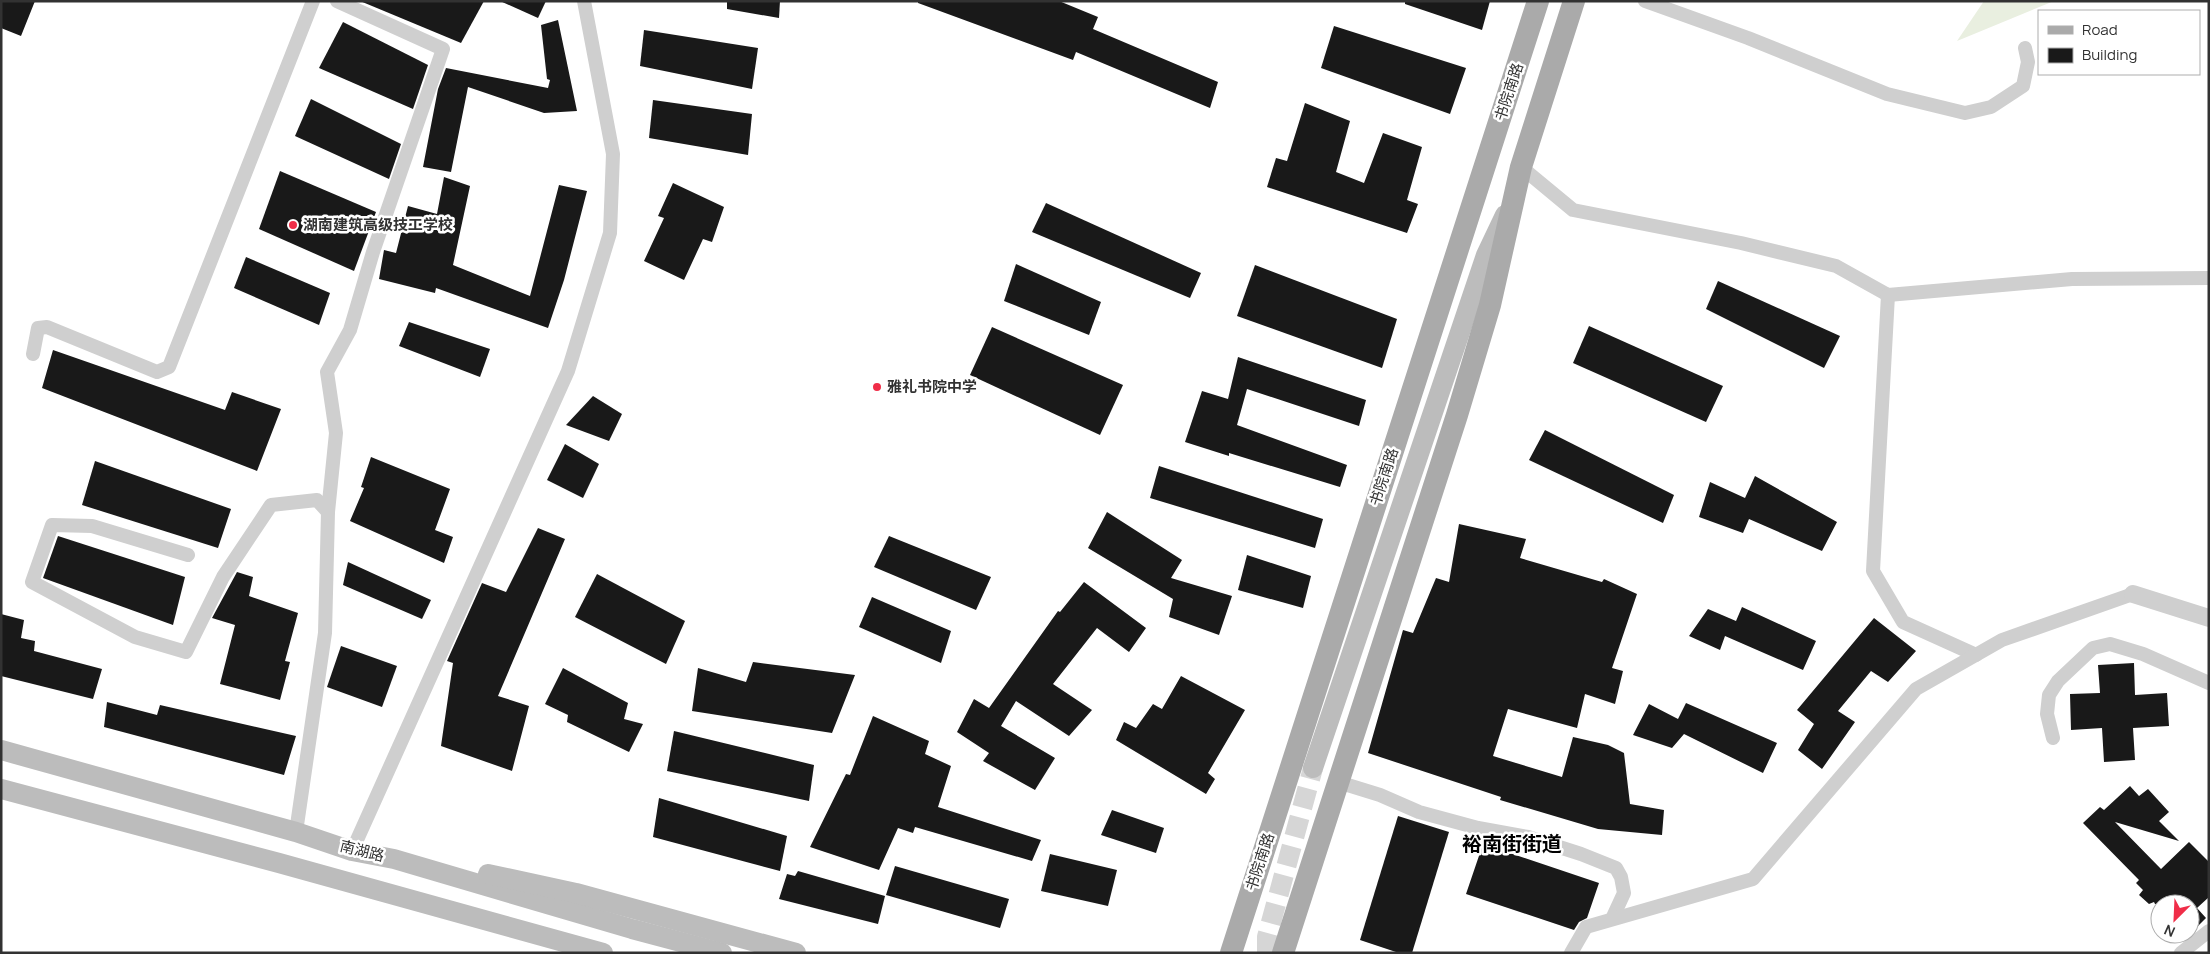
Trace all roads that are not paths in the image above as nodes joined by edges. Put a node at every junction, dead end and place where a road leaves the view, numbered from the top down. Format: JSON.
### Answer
{"nodes":[{"id":1,"x":313,"y":1,"type":"edge"},
{"id":2,"x":337,"y":1,"type":"edge"},
{"id":3,"x":584,"y":1,"type":"edge"},
{"id":4,"x":1538,"y":1,"type":"edge"},
{"id":5,"x":1574,"y":1,"type":"edge"},
{"id":6,"x":1646,"y":1,"type":"edge"},
{"id":7,"x":2025,"y":48,"type":"dead end"},
{"id":8,"x":1521,"y":168,"type":"junction"},
{"id":9,"x":1512,"y":200,"type":"junction"},
{"id":10,"x":2209,"y":278,"type":"edge"},
{"id":11,"x":1888,"y":295,"type":"junction"},
{"id":12,"x":33,"y":354,"type":"dead end"},
{"id":13,"x":328,"y":512,"type":"junction"},
{"id":14,"x":188,"y":555,"type":"dead end"},
{"id":15,"x":2133,"y":594,"type":"joint"},
{"id":16,"x":2209,"y":618,"type":"edge"},
{"id":17,"x":1976,"y":655,"type":"junction"},
{"id":18,"x":2209,"y":683,"type":"edge"},
{"id":19,"x":2053,"y":738,"type":"dead end"},
{"id":20,"x":1,"y":750,"type":"edge"},
{"id":21,"x":1313,"y":768,"type":"tunnel mouth"},
{"id":22,"x":1338,"y":782,"type":"junction"},
{"id":23,"x":1,"y":789,"type":"edge"},
{"id":24,"x":296,"y":832,"type":"junction"},
{"id":25,"x":352,"y":851,"type":"junction"},
{"id":26,"x":394,"y":859,"type":"junction"},
{"id":27,"x":1612,"y":919,"type":"junction"},
{"id":28,"x":2209,"y":931,"type":"edge"},
{"id":29,"x":603,"y":953,"type":"edge"},
{"id":30,"x":722,"y":953,"type":"edge"},
{"id":31,"x":796,"y":953,"type":"edge"},
{"id":32,"x":1231,"y":953,"type":"edge"},
{"id":33,"x":1283,"y":953,"type":"edge"},
{"id":34,"x":1571,"y":953,"type":"edge"},
{"id":35,"x":2181,"y":953,"type":"edge"}],
"edges":[{"from":1,"to":12,"type":"street"},
{"from":2,"to":13,"type":"street"},
{"from":3,"to":25,"type":"street"},
{"from":4,"to":32,"type":"main road","name":"书院南路"},
{"from":5,"to":8,"type":"main road"},
{"from":6,"to":7,"type":"street"},
{"from":8,"to":9,"type":"main road"},
{"from":8,"to":11,"type":"street"},
{"from":9,"to":21,"type":"main road"},
{"from":9,"to":22,"type":"main road"},
{"from":10,"to":11,"type":"street"},
{"from":11,"to":17,"type":"street"},
{"from":13,"to":14,"type":"street"},
{"from":13,"to":24,"type":"street"},
{"from":15,"to":16,"type":"street"},
{"from":15,"to":17,"type":"street"},
{"from":17,"to":27,"type":"street"},
{"from":18,"to":19,"type":"street"},
{"from":20,"to":24,"type":"main road","name":"南湖路"},
{"from":22,"to":27,"type":"street"},
{"from":22,"to":33,"type":"main road"},
{"from":23,"to":29,"type":"main road"},
{"from":24,"to":25,"type":"main road","name":"南湖路"},
{"from":25,"to":26,"type":"main road","name":"南湖路"},
{"from":26,"to":30,"type":"main road","name":"南湖路"},
{"from":26,"to":31,"type":"main road"},
{"from":27,"to":34,"type":"street"},
{"from":28,"to":35,"type":"street"}]}
